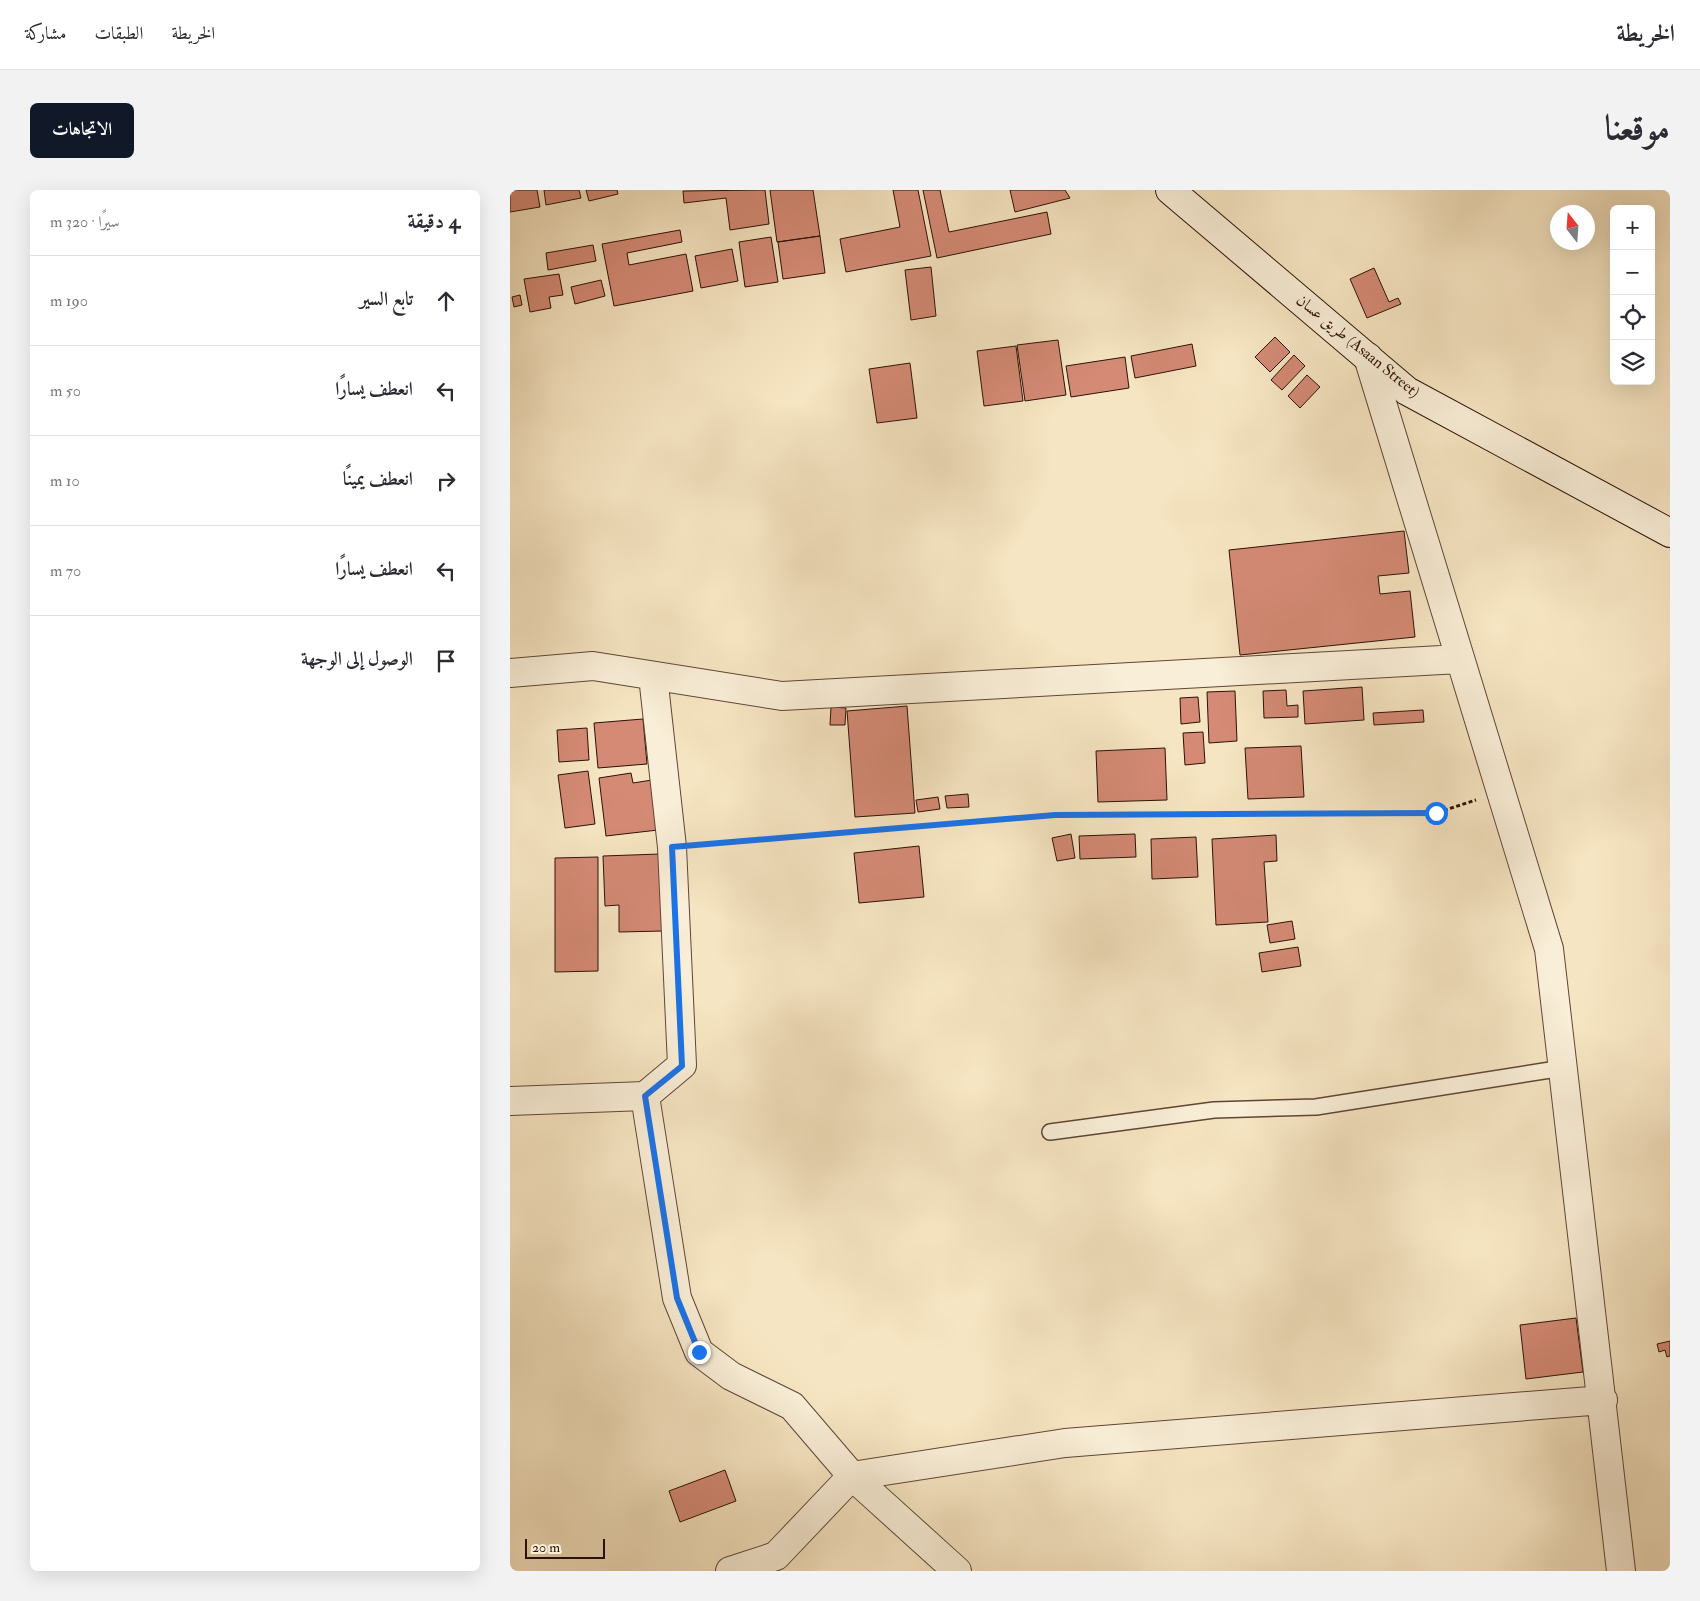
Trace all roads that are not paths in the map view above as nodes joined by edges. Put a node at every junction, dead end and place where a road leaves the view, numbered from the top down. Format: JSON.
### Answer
{"nodes":[{"id":1,"x":1170,"y":190,"type":"edge"},
{"id":2,"x":1368,"y":357,"type":"junction"},
{"id":3,"x":1670,"y":533,"type":"edge"},
{"id":4,"x":1460,"y":659,"type":"junction"},
{"id":5,"x":510,"y":673,"type":"edge"},
{"id":6,"x":653,"y":676,"type":"junction"},
{"id":7,"x":1563,"y":1068,"type":"junction"},
{"id":8,"x":645,"y":1096,"type":"junction"},
{"id":9,"x":510,"y":1102,"type":"edge"},
{"id":10,"x":1050,"y":1132,"type":"dead end"},
{"id":11,"x":1603,"y":1400,"type":"junction"},
{"id":12,"x":852,"y":1476,"type":"junction"},
{"id":13,"x":730,"y":1571,"type":"edge"},
{"id":14,"x":956,"y":1571,"type":"edge"},
{"id":15,"x":1621,"y":1571,"type":"edge"}],
"edges":[{"from":1,"to":2,"type":"street","name":"طريق عسان (Asaan Street)"},
{"from":2,"to":3,"type":"street","name":"طريق عسان (Asaan Street)"},
{"from":2,"to":4,"type":"street"},
{"from":4,"to":6,"type":"street"},
{"from":4,"to":7,"type":"street"},
{"from":5,"to":6,"type":"street"},
{"from":6,"to":8,"type":"street"},
{"from":7,"to":10,"type":"lane"},
{"from":7,"to":11,"type":"street"},
{"from":8,"to":9,"type":"street"},
{"from":8,"to":12,"type":"street"},
{"from":11,"to":12,"type":"street"},
{"from":11,"to":15,"type":"street"},
{"from":12,"to":13,"type":"street"},
{"from":12,"to":14,"type":"street"}]}
